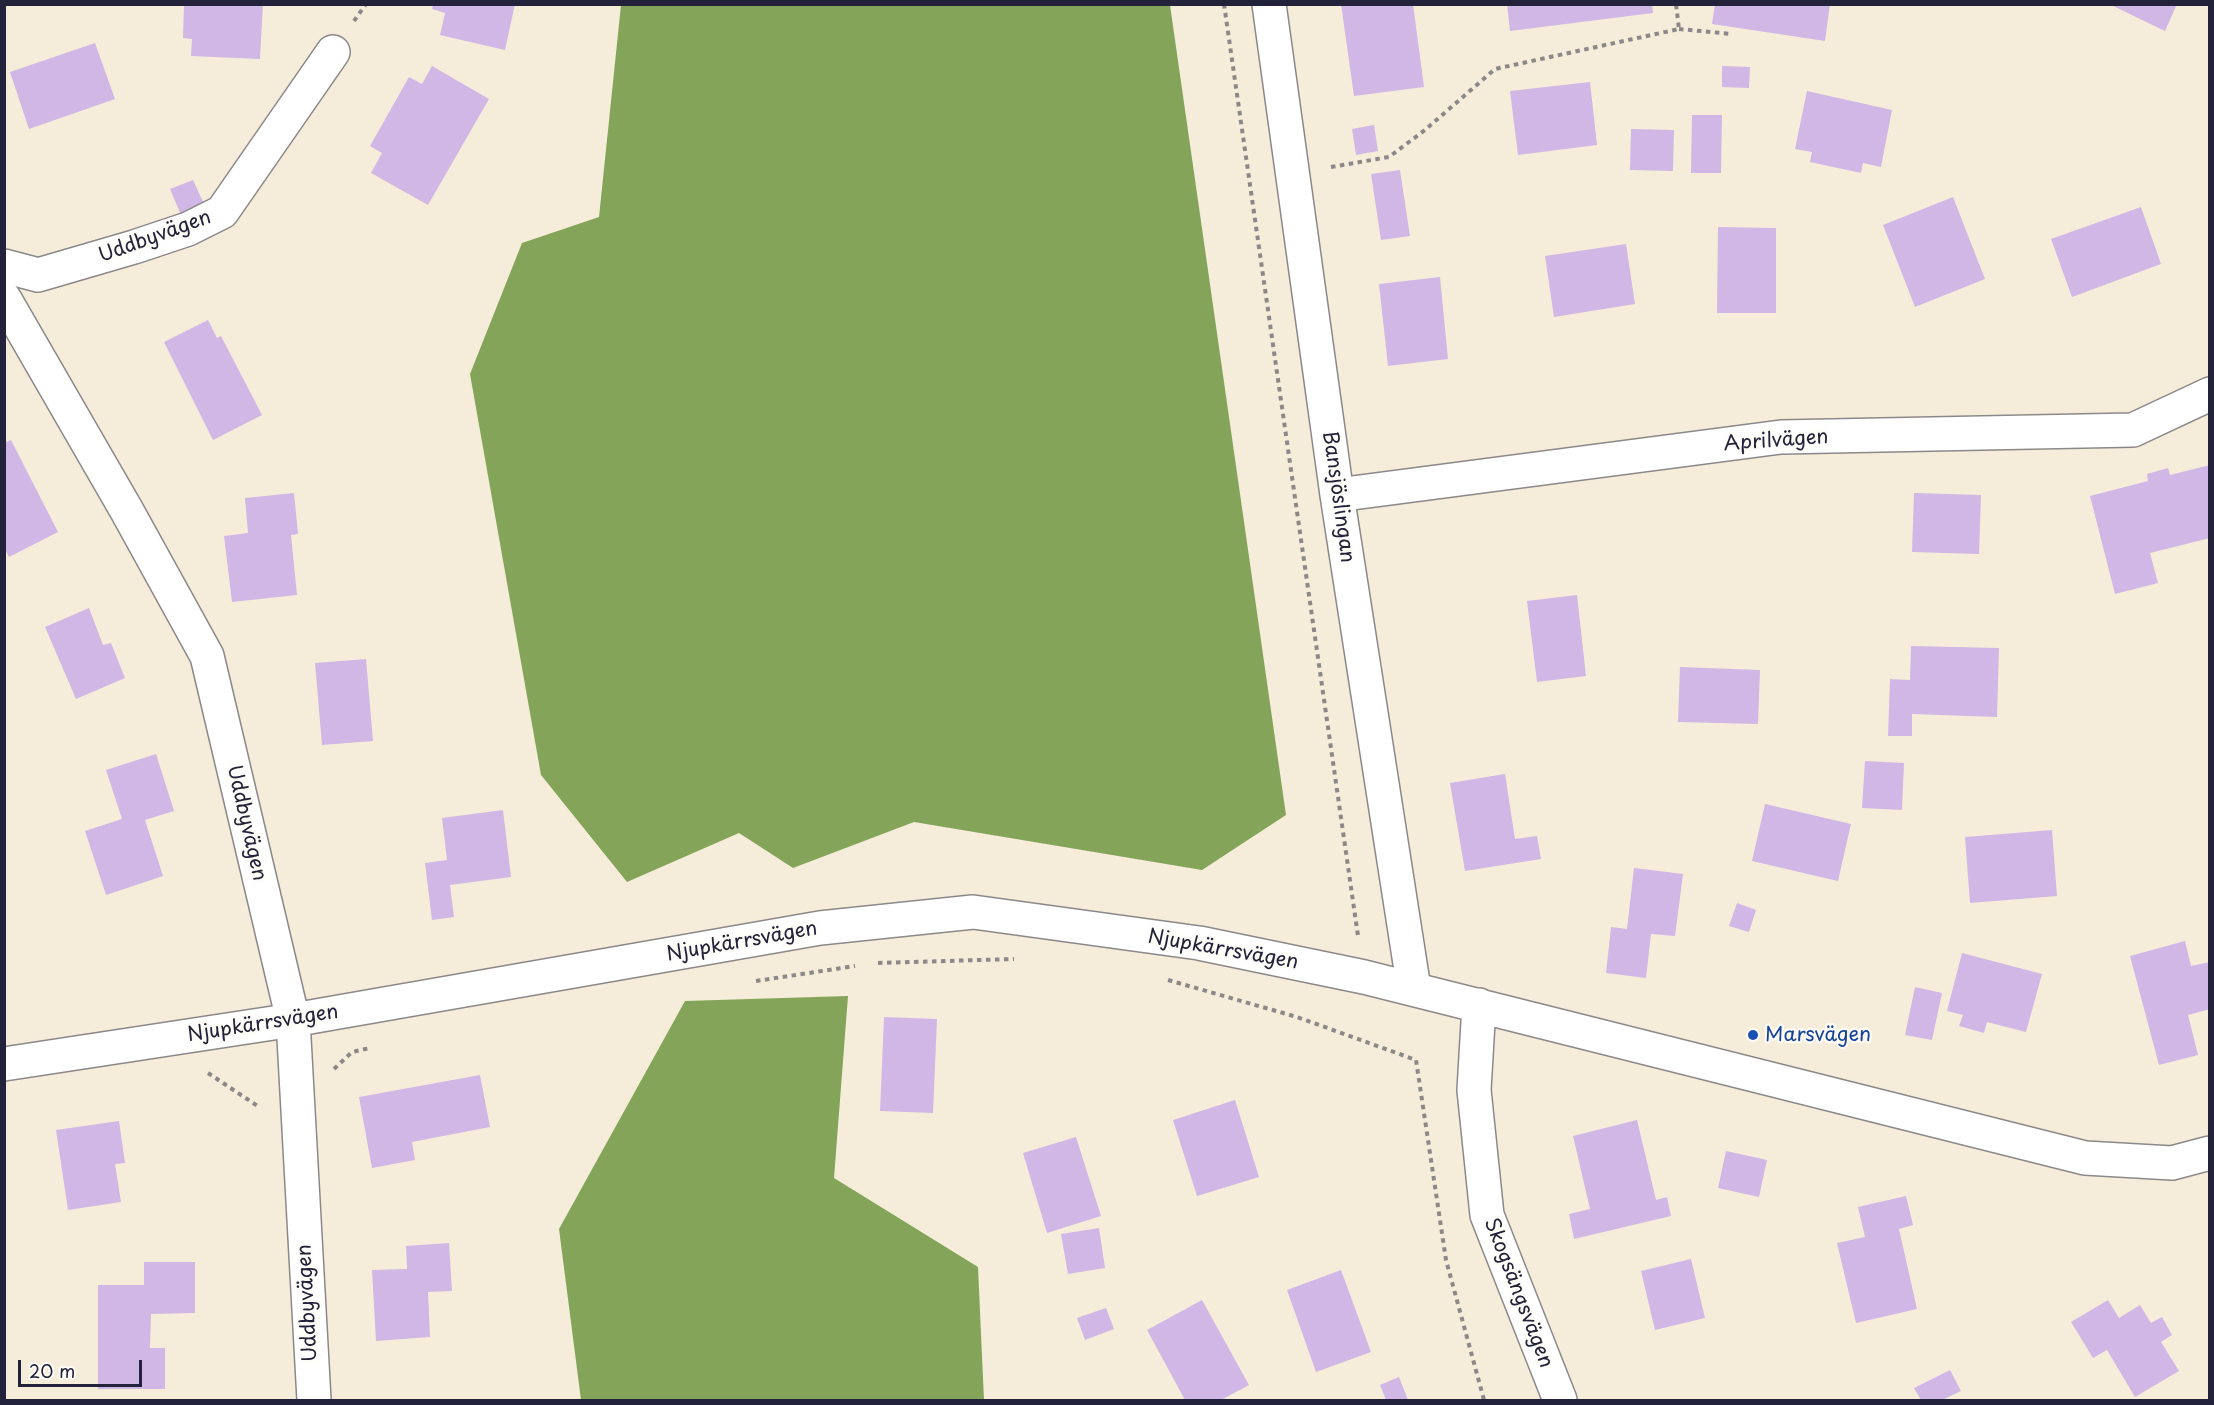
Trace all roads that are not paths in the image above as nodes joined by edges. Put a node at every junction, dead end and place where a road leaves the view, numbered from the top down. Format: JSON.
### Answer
{"nodes":[{"id":1,"x":1269,"y":4,"type":"edge"},
{"id":2,"x":333,"y":52,"type":"dead end"},
{"id":3,"x":4,"y":266,"type":"edge"},
{"id":4,"x":5,"y":299,"type":"edge"},
{"id":5,"x":2210,"y":394,"type":"edge"},
{"id":6,"x":1337,"y":495,"type":"junction"},
{"id":7,"x":1414,"y":989,"type":"junction"},
{"id":8,"x":1479,"y":1005,"type":"junction"},
{"id":9,"x":292,"y":1020,"type":"junction"},
{"id":10,"x":4,"y":1064,"type":"edge"},
{"id":11,"x":2210,"y":1153,"type":"edge"},
{"id":12,"x":314,"y":1401,"type":"edge"},
{"id":13,"x":1560,"y":1401,"type":"edge"}],
"edges":[{"from":1,"to":6,"type":"street","name":"Bansjöslingan"},
{"from":2,"to":3,"type":"street","name":"Uddbyvägen"},
{"from":4,"to":9,"type":"street","name":"Uddbyvägen"},
{"from":5,"to":6,"type":"street","name":"Aprilvägen"},
{"from":6,"to":7,"type":"street","name":"Bansjöslingan"},
{"from":7,"to":8,"type":"street","name":"Njupkärrsvägen"},
{"from":7,"to":9,"type":"street","name":"Njupkärrsvägen"},
{"from":8,"to":11,"type":"street"},
{"from":8,"to":13,"type":"street","name":"Skogsängsvägen"},
{"from":9,"to":10,"type":"street","name":"Njupkärrsvägen"},
{"from":9,"to":12,"type":"street","name":"Uddbyvägen"}]}
